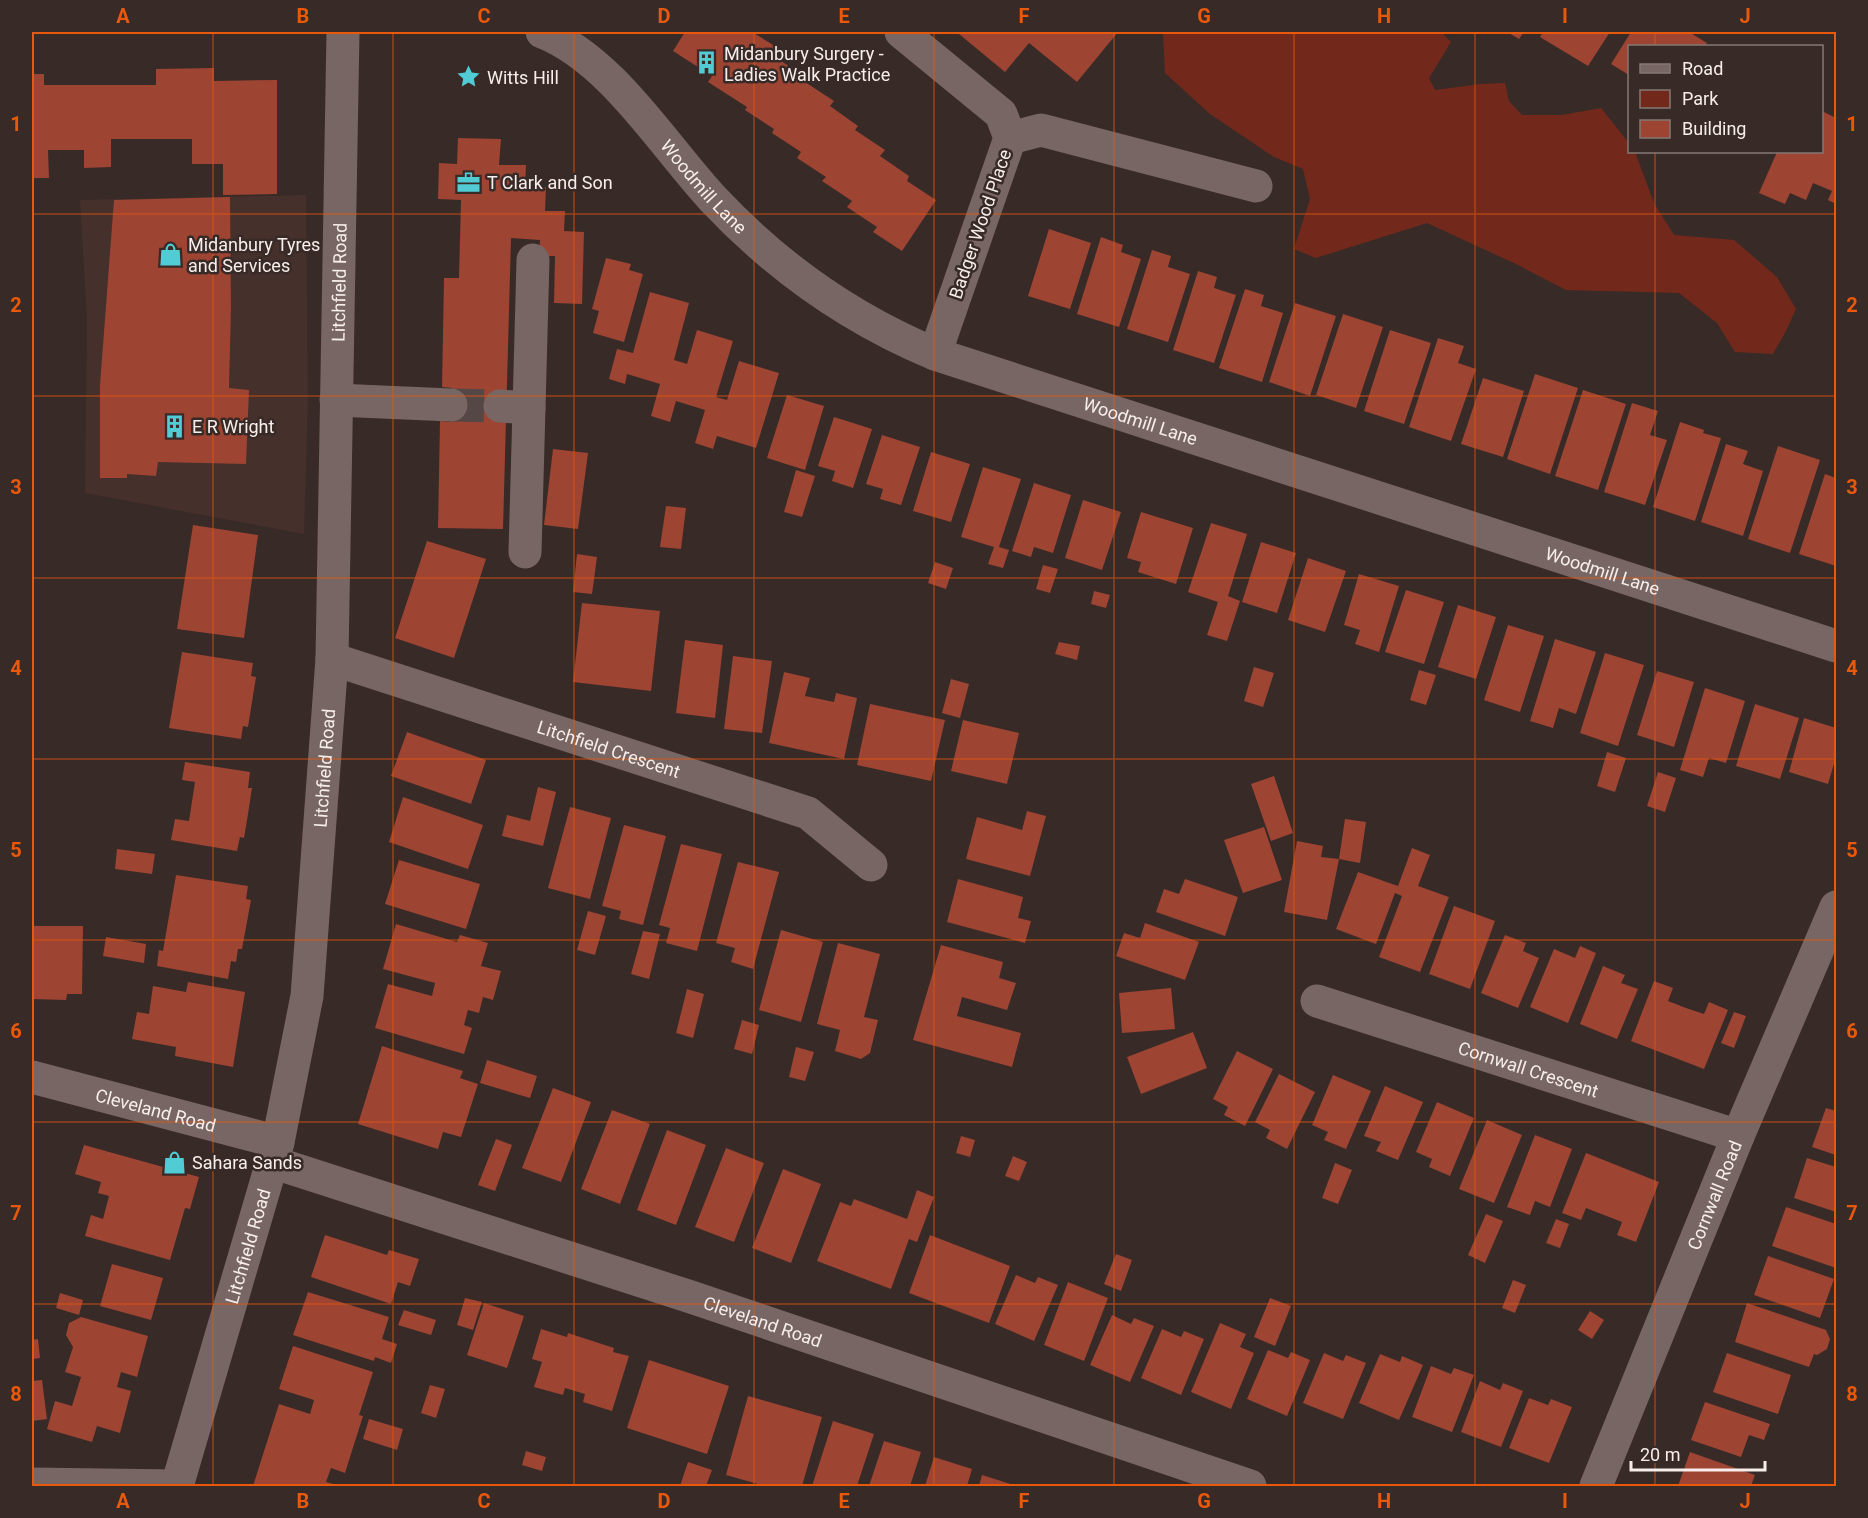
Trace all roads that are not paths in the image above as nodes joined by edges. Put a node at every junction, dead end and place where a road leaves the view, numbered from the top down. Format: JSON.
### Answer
{"nodes":[{"id":1,"x":343,"y":32,"type":"edge"},
{"id":2,"x":542,"y":32,"type":"edge"},
{"id":3,"x":901,"y":32,"type":"edge"},
{"id":4,"x":1010,"y":138,"type":"junction"},
{"id":5,"x":1256,"y":186,"type":"dead end"},
{"id":6,"x":533,"y":260,"type":"dead end"},
{"id":7,"x":935,"y":354,"type":"junction"},
{"id":8,"x":336,"y":400,"type":"junction"},
{"id":9,"x":451,"y":405,"type":"tunnel mouth"},
{"id":10,"x":525,"y":552,"type":"dead end"},
{"id":11,"x":1836,"y":646,"type":"edge"},
{"id":12,"x":332,"y":659,"type":"junction"},
{"id":13,"x":871,"y":865,"type":"dead end"},
{"id":14,"x":1836,"y":907,"type":"edge"},
{"id":15,"x":1317,"y":1001,"type":"dead end"},
{"id":16,"x":32,"y":1077,"type":"edge"},
{"id":17,"x":1738,"y":1136,"type":"junction"},
{"id":18,"x":275,"y":1152,"type":"junction"},
{"id":19,"x":32,"y":1484,"type":"edge"},
{"id":20,"x":177,"y":1486,"type":"edge"},
{"id":21,"x":1250,"y":1486,"type":"edge"},
{"id":22,"x":1596,"y":1486,"type":"edge"}],
"edges":[{"from":1,"to":8,"type":"street","name":"Litchfield Road"},
{"from":2,"to":7,"type":"street","name":"Woodmill Lane"},
{"from":3,"to":4,"type":"street","name":"Badger Wood Place"},
{"from":4,"to":5,"type":"street"},
{"from":4,"to":7,"type":"street","name":"Badger Wood Place"},
{"from":6,"to":10,"type":"street"},
{"from":7,"to":11,"type":"street","name":"Woodmill Lane"},
{"from":8,"to":9,"type":"street"},
{"from":8,"to":12,"type":"street","name":"Litchfield Road"},
{"from":12,"to":13,"type":"street","name":"Litchfield Crescent"},
{"from":12,"to":18,"type":"street","name":"Litchfield Road"},
{"from":14,"to":17,"type":"street","name":"Cornwall Road"},
{"from":15,"to":17,"type":"street","name":"Cornwall Crescent"},
{"from":16,"to":18,"type":"street","name":"Cleveland Road"},
{"from":17,"to":22,"type":"street","name":"Cornwall Road"},
{"from":18,"to":20,"type":"street","name":"Litchfield Road"},
{"from":18,"to":21,"type":"street","name":"Cleveland Road"},
{"from":19,"to":20,"type":"street"}]}
